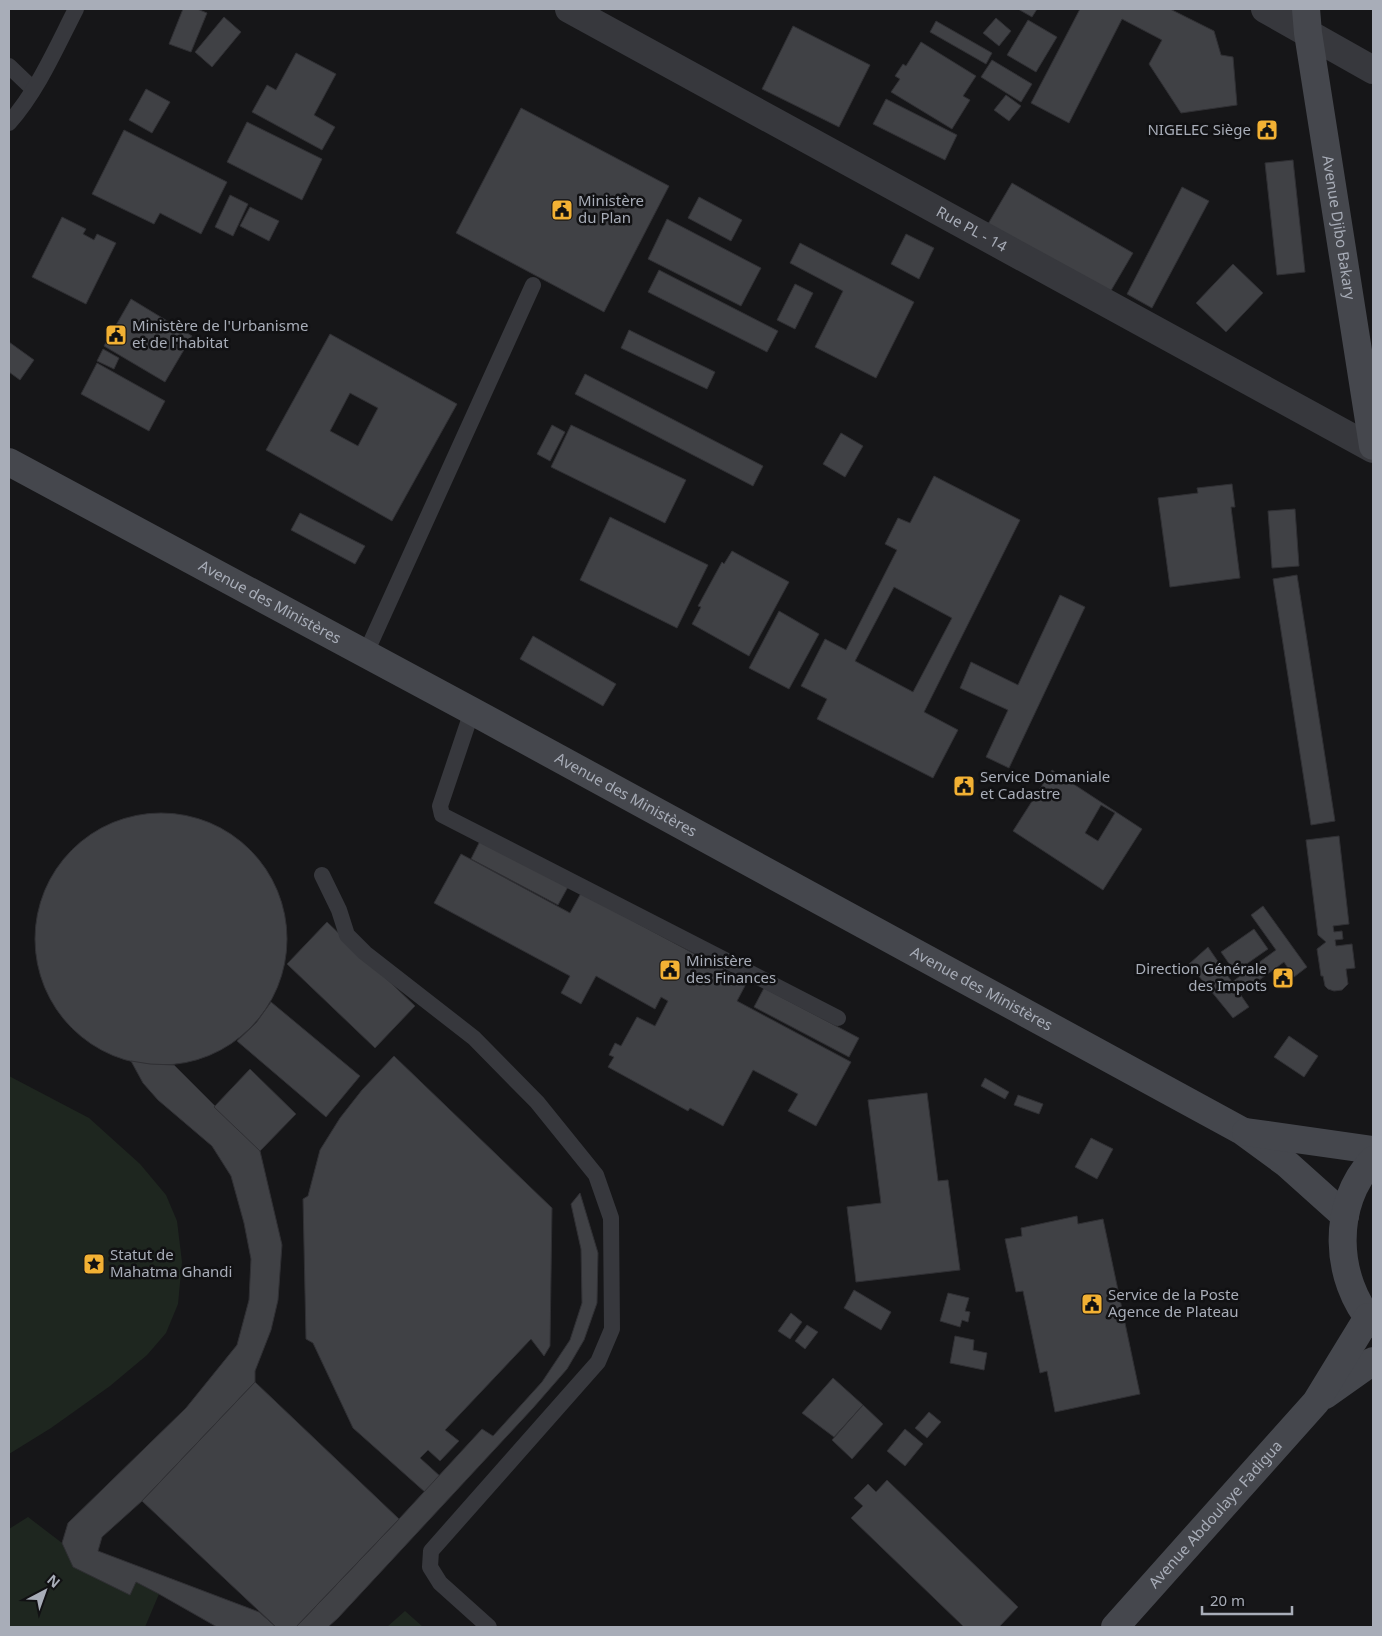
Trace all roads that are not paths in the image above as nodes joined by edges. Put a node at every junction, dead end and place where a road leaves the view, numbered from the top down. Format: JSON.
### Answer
{"nodes":[{"id":1,"x":76,"y":9,"type":"edge"},
{"id":2,"x":569,"y":9,"type":"edge"},
{"id":3,"x":1265,"y":9,"type":"edge"},
{"id":4,"x":1307,"y":21,"type":"edge"},
{"id":5,"x":9,"y":66,"type":"edge"},
{"id":6,"x":1373,"y":70,"type":"edge"},
{"id":7,"x":33,"y":89,"type":"junction"},
{"id":8,"x":9,"y":123,"type":"edge"},
{"id":9,"x":533,"y":285,"type":"dead end"},
{"id":10,"x":1373,"y":448,"type":"edge"},
{"id":11,"x":9,"y":462,"type":"edge"},
{"id":12,"x":365,"y":655,"type":"junction"},
{"id":13,"x":472,"y":711,"type":"junction"},
{"id":14,"x":322,"y":875,"type":"dead end"},
{"id":15,"x":838,"y":1018,"type":"dead end"},
{"id":16,"x":1242,"y":1131,"type":"junction"},
{"id":17,"x":1373,"y":1150,"type":"edge"},
{"id":18,"x":1373,"y":1160,"type":"edge"},
{"id":19,"x":1345,"y":1216,"type":"junction"},
{"id":20,"x":1370,"y":1320,"type":"edge"},
{"id":21,"x":1373,"y":1361,"type":"edge"},
{"id":22,"x":1316,"y":1402,"type":"junction"},
{"id":23,"x":489,"y":1627,"type":"edge"},
{"id":24,"x":1115,"y":1627,"type":"edge"}],
"edges":[{"from":1,"to":7,"type":"lane"},
{"from":2,"to":10,"type":"street","name":"Rue PL - 14"},
{"from":3,"to":4,"type":"street"},
{"from":4,"to":6,"type":"street"},
{"from":4,"to":10,"type":"street","name":"Avenue Djibo Bakary"},
{"from":5,"to":7,"type":"lane"},
{"from":7,"to":8,"type":"lane"},
{"from":9,"to":12,"type":"lane"},
{"from":11,"to":12,"type":"street","name":"Avenue des Ministères"},
{"from":12,"to":13,"type":"street","name":"Avenue des Ministères"},
{"from":13,"to":15,"type":"lane"},
{"from":13,"to":16,"type":"street","name":"Avenue des Ministères"},
{"from":14,"to":23,"type":"lane"},
{"from":16,"to":17,"type":"street","name":"Avenue des Ministères"},
{"from":16,"to":19,"type":"street","name":"Avenue des Ministères"},
{"from":18,"to":19,"type":"street"},
{"from":19,"to":20,"type":"street"},
{"from":20,"to":22,"type":"street","name":"Avenue Abdoulaye Fadigua"},
{"from":21,"to":22,"type":"street","name":"Avenue Abdoulaye Fadigua"},
{"from":22,"to":24,"type":"street","name":"Avenue Abdoulaye Fadigua"}]}
